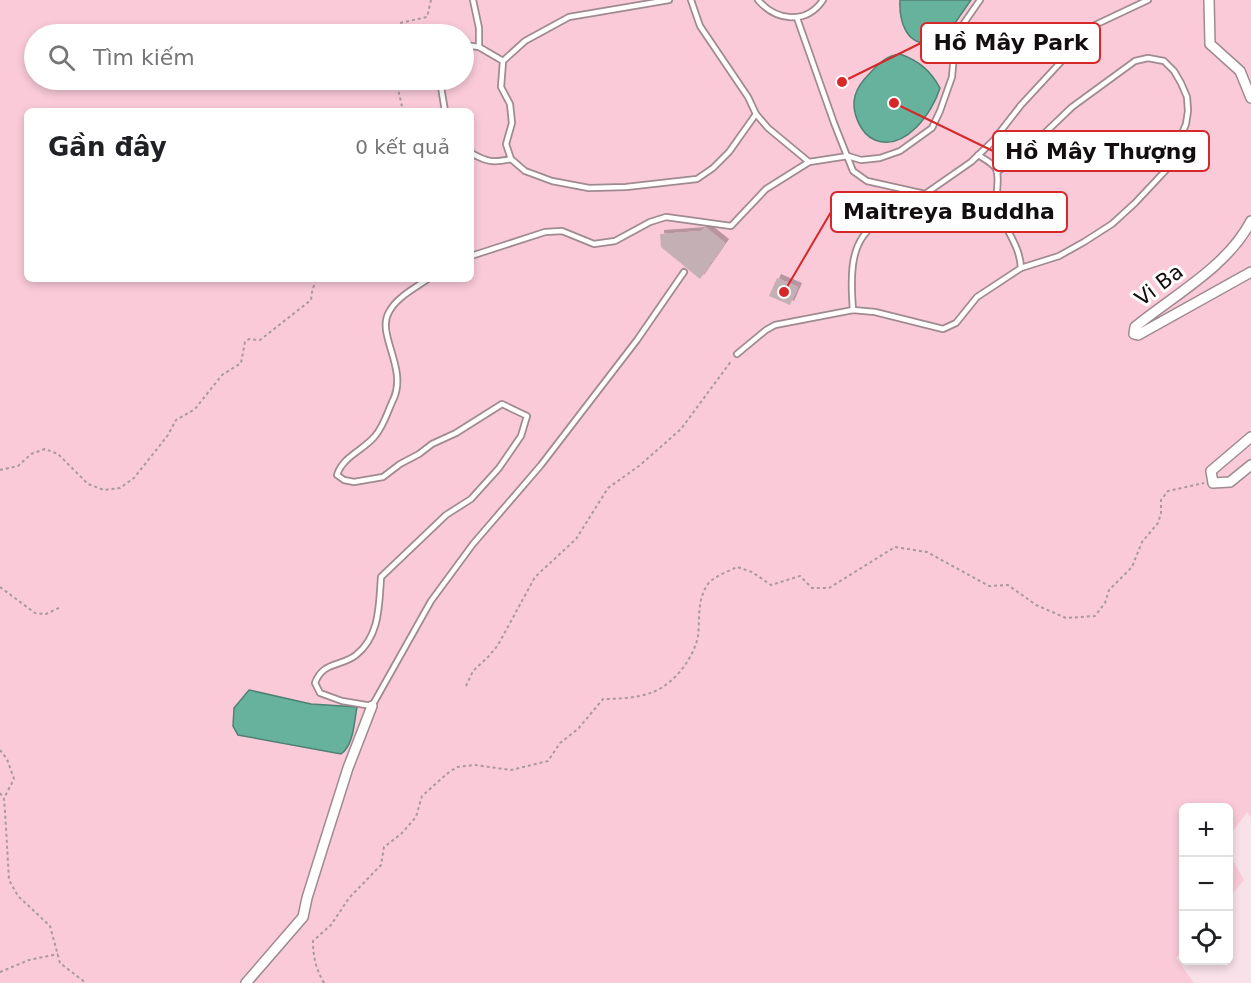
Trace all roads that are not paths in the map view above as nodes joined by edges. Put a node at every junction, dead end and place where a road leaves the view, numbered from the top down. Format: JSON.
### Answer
{"nodes":[{"id":1,"x":474,"y":0,"type":"edge"},
{"id":2,"x":669,"y":0,"type":"edge"},
{"id":3,"x":691,"y":0,"type":"edge"},
{"id":4,"x":758,"y":0,"type":"edge"},
{"id":5,"x":823,"y":0,"type":"edge"},
{"id":6,"x":980,"y":0,"type":"edge"},
{"id":7,"x":1148,"y":0,"type":"edge"},
{"id":8,"x":1209,"y":0,"type":"edge"},
{"id":9,"x":796,"y":18,"type":"junction"},
{"id":10,"x":474,"y":46,"type":"edge"},
{"id":11,"x":479,"y":47,"type":"junction"},
{"id":12,"x":503,"y":61,"type":"junction"},
{"id":13,"x":442,"y":90,"type":"edge"},
{"id":14,"x":1251,"y":98,"type":"edge"},
{"id":15,"x":444,"y":108,"type":"edge"},
{"id":16,"x":756,"y":114,"type":"junction"},
{"id":17,"x":474,"y":155,"type":"edge"},
{"id":18,"x":978,"y":155,"type":"junction"},
{"id":19,"x":848,"y":156,"type":"junction"},
{"id":20,"x":512,"y":159,"type":"junction"},
{"id":21,"x":809,"y":162,"type":"junction"},
{"id":22,"x":997,"y":172,"type":"junction"},
{"id":23,"x":925,"y":194,"type":"junction"},
{"id":24,"x":1251,"y":221,"type":"edge"},
{"id":25,"x":474,"y":255,"type":"edge"},
{"id":26,"x":1021,"y":268,"type":"junction"},
{"id":27,"x":684,"y":272,"type":"dead end"},
{"id":28,"x":1251,"y":272,"type":"edge"},
{"id":29,"x":424,"y":282,"type":"edge"},
{"id":30,"x":853,"y":310,"type":"junction"},
{"id":31,"x":737,"y":354,"type":"road end"},
{"id":32,"x":1251,"y":437,"type":"edge"},
{"id":33,"x":1251,"y":465,"type":"edge"},
{"id":34,"x":372,"y":706,"type":"junction"},
{"id":35,"x":246,"y":983,"type":"edge"}],
"edges":[{"from":1,"to":11,"type":"lane"},
{"from":2,"to":12,"type":"lane"},
{"from":3,"to":16,"type":"lane"},
{"from":4,"to":9,"type":"lane"},
{"from":5,"to":9,"type":"lane"},
{"from":6,"to":19,"type":"lane"},
{"from":7,"to":18,"type":"lane"},
{"from":8,"to":14,"type":"street"},
{"from":9,"to":19,"type":"lane"},
{"from":10,"to":11,"type":"lane"},
{"from":11,"to":12,"type":"lane"},
{"from":12,"to":20,"type":"lane"},
{"from":13,"to":15,"type":"lane"},
{"from":16,"to":20,"type":"lane"},
{"from":16,"to":21,"type":"lane"},
{"from":17,"to":20,"type":"lane"},
{"from":18,"to":22,"type":"lane"},
{"from":18,"to":23,"type":"lane"},
{"from":19,"to":21,"type":"lane"},
{"from":19,"to":23,"type":"lane"},
{"from":21,"to":25,"type":"lane"},
{"from":22,"to":26,"type":"lane"},
{"from":22,"to":26,"type":"lane"},
{"from":23,"to":30,"type":"lane"},
{"from":24,"to":28,"type":"street","name":"Vi Ba"},
{"from":26,"to":30,"type":"lane"},
{"from":27,"to":34,"type":"lane"},
{"from":29,"to":34,"type":"lane"},
{"from":30,"to":31,"type":"lane"},
{"from":32,"to":33,"type":"street"},
{"from":34,"to":35,"type":"street"}]}
